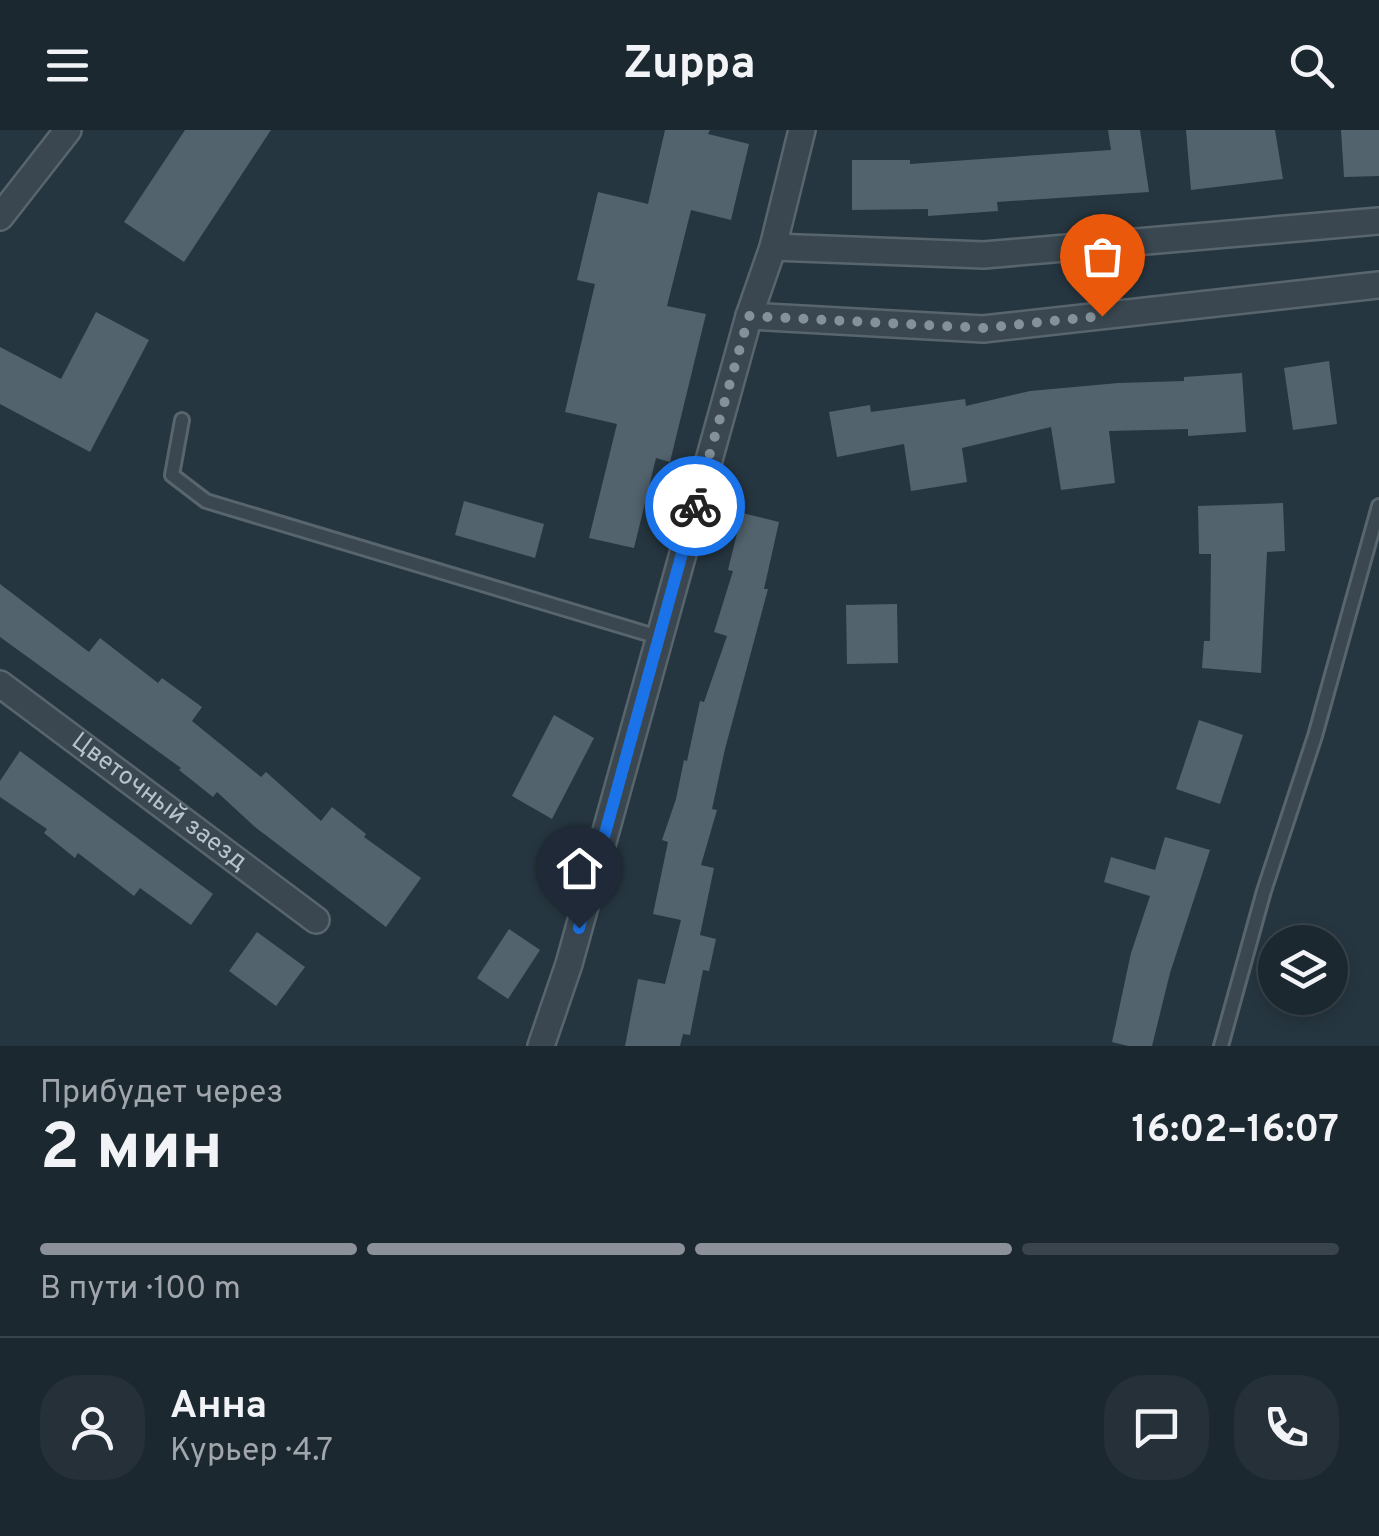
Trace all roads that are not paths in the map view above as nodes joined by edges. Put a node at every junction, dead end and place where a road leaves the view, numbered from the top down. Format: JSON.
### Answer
{"nodes":[{"id":1,"x":68,"y":130,"type":"edge"},
{"id":2,"x":802,"y":130,"type":"edge"},
{"id":3,"x":0,"y":217,"type":"edge"},
{"id":4,"x":1379,"y":220,"type":"edge"},
{"id":5,"x":773,"y":247,"type":"junction"},
{"id":6,"x":1379,"y":285,"type":"edge"},
{"id":7,"x":749,"y":316,"type":"junction"},
{"id":8,"x":182,"y":420,"type":"dead end"},
{"id":9,"x":1379,"y":506,"type":"edge"},
{"id":10,"x":658,"y":637,"type":"junction"},
{"id":11,"x":0,"y":684,"type":"edge"},
{"id":12,"x":316,"y":920,"type":"dead end"},
{"id":13,"x":541,"y":1046,"type":"edge"},
{"id":14,"x":1221,"y":1046,"type":"edge"}],
"edges":[{"from":1,"to":3,"type":"street"},
{"from":2,"to":5,"type":"street"},
{"from":4,"to":5,"type":"street"},
{"from":5,"to":7,"type":"street"},
{"from":6,"to":7,"type":"street"},
{"from":7,"to":10,"type":"street"},
{"from":8,"to":10,"type":"lane"},
{"from":9,"to":14,"type":"lane"},
{"from":10,"to":13,"type":"street"},
{"from":11,"to":12,"type":"street","name":"Цветочный заезд"}]}
